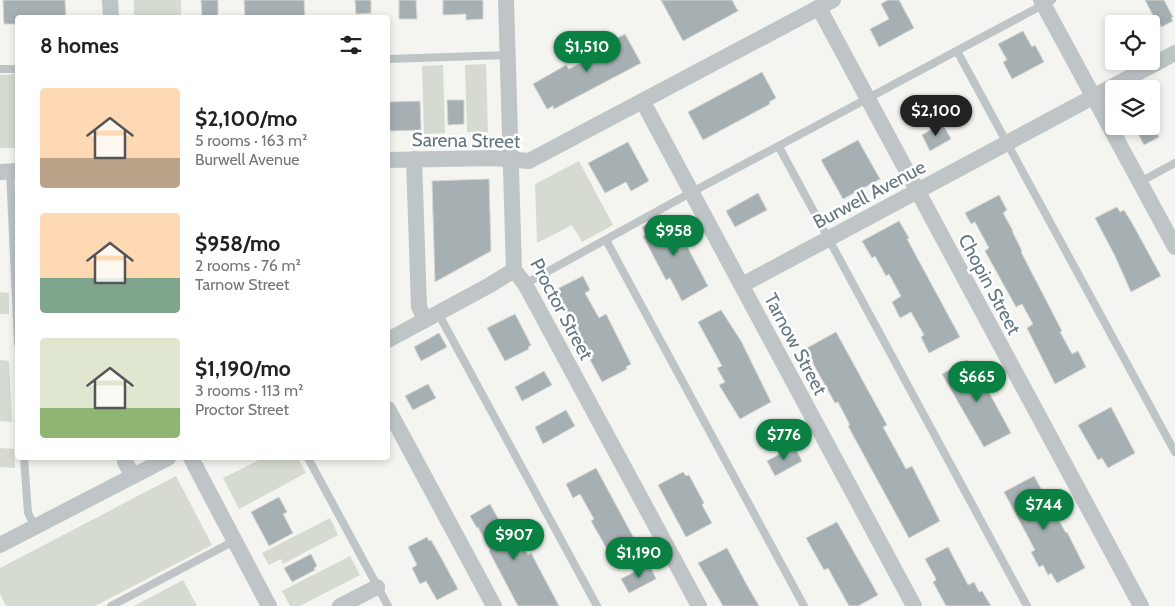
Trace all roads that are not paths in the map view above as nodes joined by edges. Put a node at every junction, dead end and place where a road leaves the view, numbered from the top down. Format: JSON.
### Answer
{"nodes":[{"id":1,"x":110,"y":0,"type":"edge"},
{"id":2,"x":506,"y":0,"type":"edge"},
{"id":3,"x":1045,"y":2,"type":"edge"},
{"id":4,"x":826,"y":4,"type":"edge"},
{"id":5,"x":111,"y":15,"type":"edge"},
{"id":6,"x":957,"y":51,"type":"junction"},
{"id":7,"x":1175,"y":53,"type":"edge"},
{"id":8,"x":508,"y":55,"type":"junction"},
{"id":9,"x":390,"y":58,"type":"edge"},
{"id":10,"x":15,"y":69,"type":"edge"},
{"id":11,"x":0,"y":70,"type":"edge"},
{"id":12,"x":1094,"y":96,"type":"junction"},
{"id":13,"x":867,"y":99,"type":"junction"},
{"id":14,"x":643,"y":102,"type":"junction"},
{"id":15,"x":1007,"y":144,"type":"junction"},
{"id":16,"x":779,"y":147,"type":"junction"},
{"id":17,"x":414,"y":159,"type":"junction"},
{"id":18,"x":390,"y":160,"type":"edge"},
{"id":19,"x":511,"y":160,"type":"junction"},
{"id":20,"x":1175,"y":163,"type":"edge"},
{"id":21,"x":9,"y":171,"type":"edge"},
{"id":22,"x":1140,"y":182,"type":"junction"},
{"id":23,"x":917,"y":190,"type":"junction"},
{"id":24,"x":692,"y":192,"type":"junction"},
{"id":25,"x":828,"y":238,"type":"junction"},
{"id":26,"x":606,"y":240,"type":"junction"},
{"id":27,"x":1175,"y":247,"type":"edge"},
{"id":28,"x":514,"y":270,"type":"junction"},
{"id":29,"x":525,"y":284,"type":"junction"},
{"id":30,"x":742,"y":284,"type":"junction"},
{"id":31,"x":15,"y":286,"type":"edge"},
{"id":32,"x":432,"y":316,"type":"junction"},
{"id":33,"x":390,"y":339,"type":"edge"},
{"id":34,"x":390,"y":413,"type":"edge"},
{"id":35,"x":1175,"y":452,"type":"edge"},
{"id":36,"x":24,"y":460,"type":"edge"},
{"id":37,"x":125,"y":460,"type":"edge"},
{"id":38,"x":164,"y":460,"type":"edge"},
{"id":39,"x":192,"y":460,"type":"edge"},
{"id":40,"x":309,"y":460,"type":"edge"},
{"id":41,"x":133,"y":476,"type":"junction"},
{"id":42,"x":35,"y":527,"type":"junction"},
{"id":43,"x":234,"y":541,"type":"junction"},
{"id":44,"x":0,"y":545,"type":"edge"},
{"id":45,"x":377,"y":587,"type":"junction"},
{"id":46,"x":111,"y":606,"type":"edge"},
{"id":47,"x":269,"y":606,"type":"edge"},
{"id":48,"x":340,"y":606,"type":"edge"},
{"id":49,"x":388,"y":606,"type":"edge"},
{"id":50,"x":494,"y":606,"type":"edge"},
{"id":51,"x":597,"y":606,"type":"edge"},
{"id":52,"x":698,"y":606,"type":"edge"},
{"id":53,"x":804,"y":606,"type":"edge"},
{"id":54,"x":914,"y":606,"type":"edge"},
{"id":55,"x":1027,"y":606,"type":"edge"},
{"id":56,"x":1141,"y":606,"type":"edge"}],
"edges":[{"from":1,"to":5,"type":"street"},
{"from":2,"to":8,"type":"street","name":"Proctor Street"},
{"from":3,"to":6,"type":"lane"},
{"from":3,"to":12,"type":"street"},
{"from":4,"to":13,"type":"street","name":"Chopin Street"},
{"from":4,"to":14,"type":"street","name":"Sarena Street"},
{"from":6,"to":13,"type":"lane"},
{"from":6,"to":15,"type":"lane"},
{"from":7,"to":12,"type":"street","name":"Burwell Avenue"},
{"from":8,"to":9,"type":"lane"},
{"from":8,"to":19,"type":"street","name":"Proctor Street"},
{"from":10,"to":11,"type":"lane"},
{"from":12,"to":15,"type":"street","name":"Burwell Avenue"},
{"from":12,"to":22,"type":"street"},
{"from":13,"to":16,"type":"lane"},
{"from":13,"to":23,"type":"street","name":"Chopin Street"},
{"from":14,"to":19,"type":"street","name":"Sarena Street"},
{"from":14,"to":24,"type":"street","name":"Tarnow Street"},
{"from":15,"to":23,"type":"street","name":"Burwell Avenue"},
{"from":15,"to":35,"type":"lane"},
{"from":16,"to":24,"type":"lane"},
{"from":16,"to":25,"type":"lane"},
{"from":17,"to":18,"type":"street","name":"Sarena Street"},
{"from":17,"to":19,"type":"street","name":"Sarena Street"},
{"from":17,"to":32,"type":"street"},
{"from":19,"to":28,"type":"street","name":"Proctor Street"},
{"from":20,"to":22,"type":"lane"},
{"from":21,"to":31,"type":"lane"},
{"from":22,"to":27,"type":"street"},
{"from":23,"to":25,"type":"street","name":"Burwell Avenue"},
{"from":23,"to":56,"type":"street","name":"Chopin Street"},
{"from":24,"to":26,"type":"lane"},
{"from":24,"to":30,"type":"street","name":"Tarnow Street"},
{"from":25,"to":30,"type":"street","name":"Burwell Avenue"},
{"from":25,"to":55,"type":"lane"},
{"from":26,"to":29,"type":"lane"},
{"from":26,"to":53,"type":"lane"},
{"from":28,"to":29,"type":"street","name":"Proctor Street"},
{"from":28,"to":32,"type":"street"},
{"from":29,"to":52,"type":"street","name":"Proctor Street"},
{"from":30,"to":54,"type":"street","name":"Tarnow Street"},
{"from":32,"to":33,"type":"street"},
{"from":32,"to":51,"type":"lane"},
{"from":34,"to":50,"type":"street"},
{"from":36,"to":42,"type":"lane"},
{"from":37,"to":41,"type":"street"},
{"from":38,"to":41,"type":"street"},
{"from":39,"to":43,"type":"street"},
{"from":40,"to":45,"type":"lane"},
{"from":41,"to":42,"type":"street"},
{"from":42,"to":44,"type":"street"},
{"from":43,"to":46,"type":"lane"},
{"from":43,"to":47,"type":"street"},
{"from":45,"to":48,"type":"street"},
{"from":45,"to":49,"type":"lane"}]}
